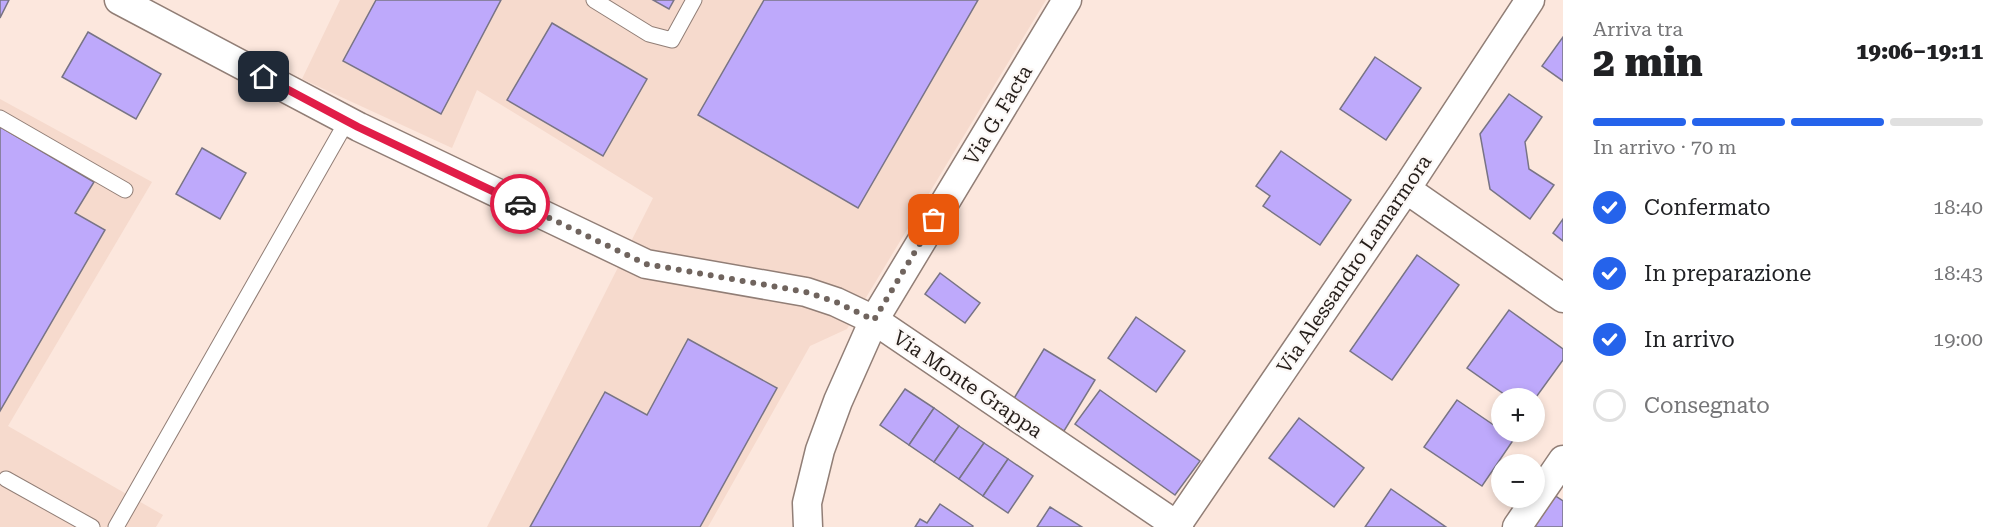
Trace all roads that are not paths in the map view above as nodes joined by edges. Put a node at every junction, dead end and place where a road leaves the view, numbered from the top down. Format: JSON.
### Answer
{"nodes":[{"id":1,"x":119,"y":0,"type":"edge"},
{"id":2,"x":594,"y":0,"type":"edge"},
{"id":3,"x":694,"y":0,"type":"edge"},
{"id":4,"x":1067,"y":0,"type":"edge"},
{"id":5,"x":1530,"y":0,"type":"edge"},
{"id":6,"x":0,"y":118,"type":"edge"},
{"id":7,"x":347,"y":121,"type":"junction"},
{"id":8,"x":1406,"y":189,"type":"junction"},
{"id":9,"x":125,"y":190,"type":"dead end"},
{"id":10,"x":1563,"y":298,"type":"edge"},
{"id":11,"x":874,"y":320,"type":"junction"},
{"id":12,"x":1563,"y":460,"type":"edge"},
{"id":13,"x":6,"y":479,"type":"dead end"},
{"id":14,"x":1178,"y":526,"type":"edge"},
{"id":15,"x":92,"y":527,"type":"edge"},
{"id":16,"x":116,"y":527,"type":"edge"},
{"id":17,"x":808,"y":527,"type":"edge"},
{"id":18,"x":1517,"y":527,"type":"edge"}],
"edges":[{"from":1,"to":7,"type":"street","name":"Via Monte Grappa"},
{"from":2,"to":3,"type":"lane"},
{"from":4,"to":11,"type":"street","name":"Via G. Facta"},
{"from":5,"to":8,"type":"street","name":"Via Alessandro Lamarmora"},
{"from":6,"to":9,"type":"lane"},
{"from":7,"to":11,"type":"street","name":"Via Monte Grappa"},
{"from":7,"to":16,"type":"lane"},
{"from":8,"to":10,"type":"street"},
{"from":8,"to":14,"type":"street","name":"Via Alessandro Lamarmora"},
{"from":11,"to":14,"type":"street","name":"Via Monte Grappa"},
{"from":11,"to":17,"type":"street","name":"Via G. Facta"},
{"from":12,"to":18,"type":"street"},
{"from":13,"to":15,"type":"lane"}]}
